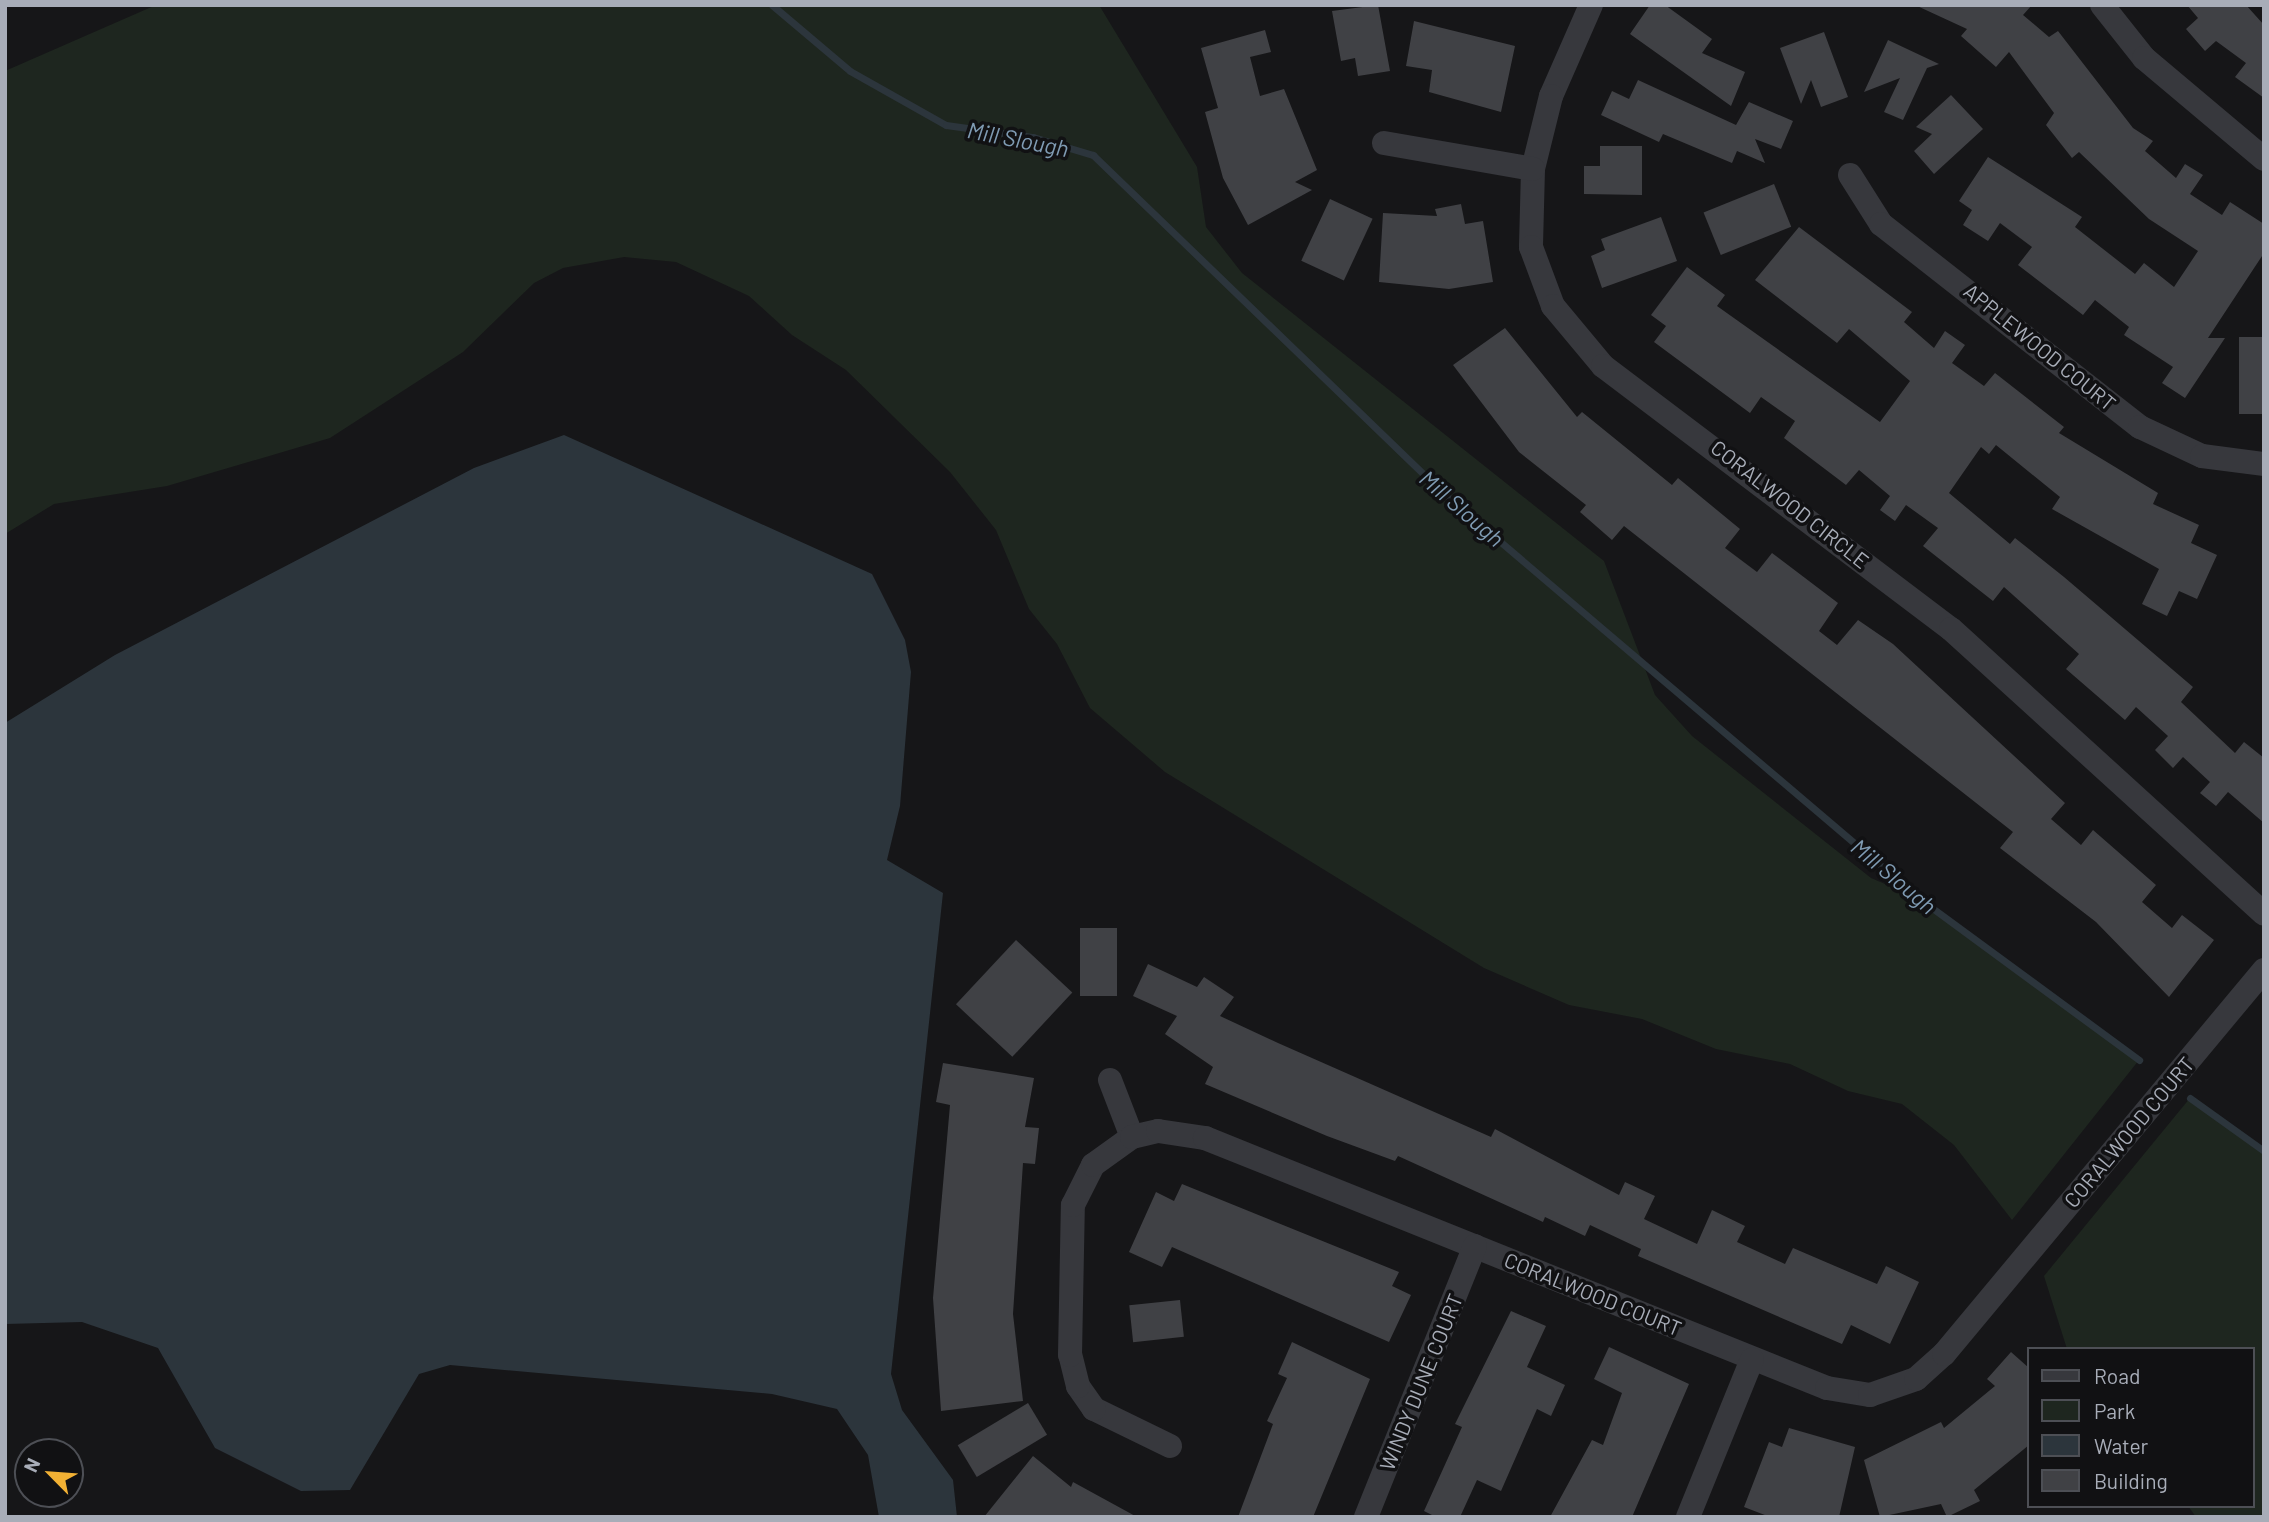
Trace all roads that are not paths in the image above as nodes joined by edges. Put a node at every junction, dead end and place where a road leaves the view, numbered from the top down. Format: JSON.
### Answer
{"nodes":[{"id":1,"x":1591,"y":5,"type":"edge"},
{"id":2,"x":2102,"y":5,"type":"edge"},
{"id":3,"x":1384,"y":143,"type":"dead end"},
{"id":4,"x":2264,"y":159,"type":"edge"},
{"id":5,"x":1533,"y":169,"type":"junction"},
{"id":6,"x":1850,"y":174,"type":"dead end"},
{"id":7,"x":2264,"y":464,"type":"edge"},
{"id":8,"x":2264,"y":914,"type":"edge"},
{"id":9,"x":2264,"y":970,"type":"edge"},
{"id":10,"x":1110,"y":1080,"type":"dead end"},
{"id":11,"x":1132,"y":1137,"type":"junction"},
{"id":12,"x":1475,"y":1246,"type":"junction"},
{"id":13,"x":1752,"y":1359,"type":"junction"},
{"id":14,"x":1170,"y":1446,"type":"dead end"},
{"id":15,"x":1366,"y":1517,"type":"edge"},
{"id":16,"x":1688,"y":1517,"type":"edge"}],
"edges":[{"from":1,"to":5,"type":"street","name":"CORALWOOD CIRCLE"},
{"from":2,"to":4,"type":"street"},
{"from":3,"to":5,"type":"street"},
{"from":5,"to":8,"type":"street","name":"CORALWOOD CIRCLE"},
{"from":6,"to":7,"type":"street","name":"APPLEWOOD COURT"},
{"from":9,"to":13,"type":"street","name":"CORALWOOD COURT"},
{"from":10,"to":11,"type":"street"},
{"from":11,"to":12,"type":"street","name":"CORALWOOD COURT"},
{"from":11,"to":14,"type":"street","name":"CORALWOOD COURT"},
{"from":12,"to":13,"type":"street","name":"CORALWOOD COURT"},
{"from":12,"to":15,"type":"street","name":"WINDY DUNE COURT"},
{"from":13,"to":16,"type":"street"}]}
